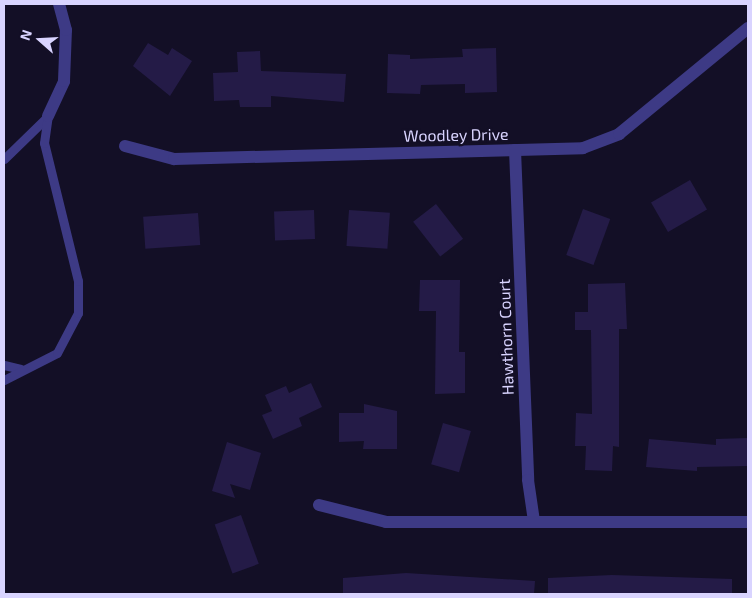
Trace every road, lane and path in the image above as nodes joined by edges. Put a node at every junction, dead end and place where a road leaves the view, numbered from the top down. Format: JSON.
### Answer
{"nodes":[{"id":1,"x":59,"y":4,"type":"edge"},
{"id":2,"x":748,"y":28,"type":"edge"},
{"id":3,"x":48,"y":116,"type":"junction"},
{"id":4,"x":126,"y":146,"type":"dead end"},
{"id":5,"x":515,"y":150,"type":"junction"},
{"id":6,"x":4,"y":159,"type":"edge"},
{"id":7,"x":4,"y":365,"type":"edge"},
{"id":8,"x":23,"y":370,"type":"junction"},
{"id":9,"x":4,"y":380,"type":"edge"},
{"id":10,"x":318,"y":505,"type":"dead end"},
{"id":11,"x":534,"y":521,"type":"junction"},
{"id":12,"x":748,"y":522,"type":"edge"}],
"edges":[{"from":1,"to":3,"type":"street"},
{"from":2,"to":5,"type":"street","name":"Woodley Drive"},
{"from":3,"to":6,"type":"lane"},
{"from":3,"to":8,"type":"lane"},
{"from":4,"to":5,"type":"street","name":"Woodley Drive"},
{"from":5,"to":11,"type":"street","name":"Hawthorn Court"},
{"from":7,"to":8,"type":"lane"},
{"from":8,"to":9,"type":"lane"},
{"from":10,"to":11,"type":"street"},
{"from":11,"to":12,"type":"street"}]}
